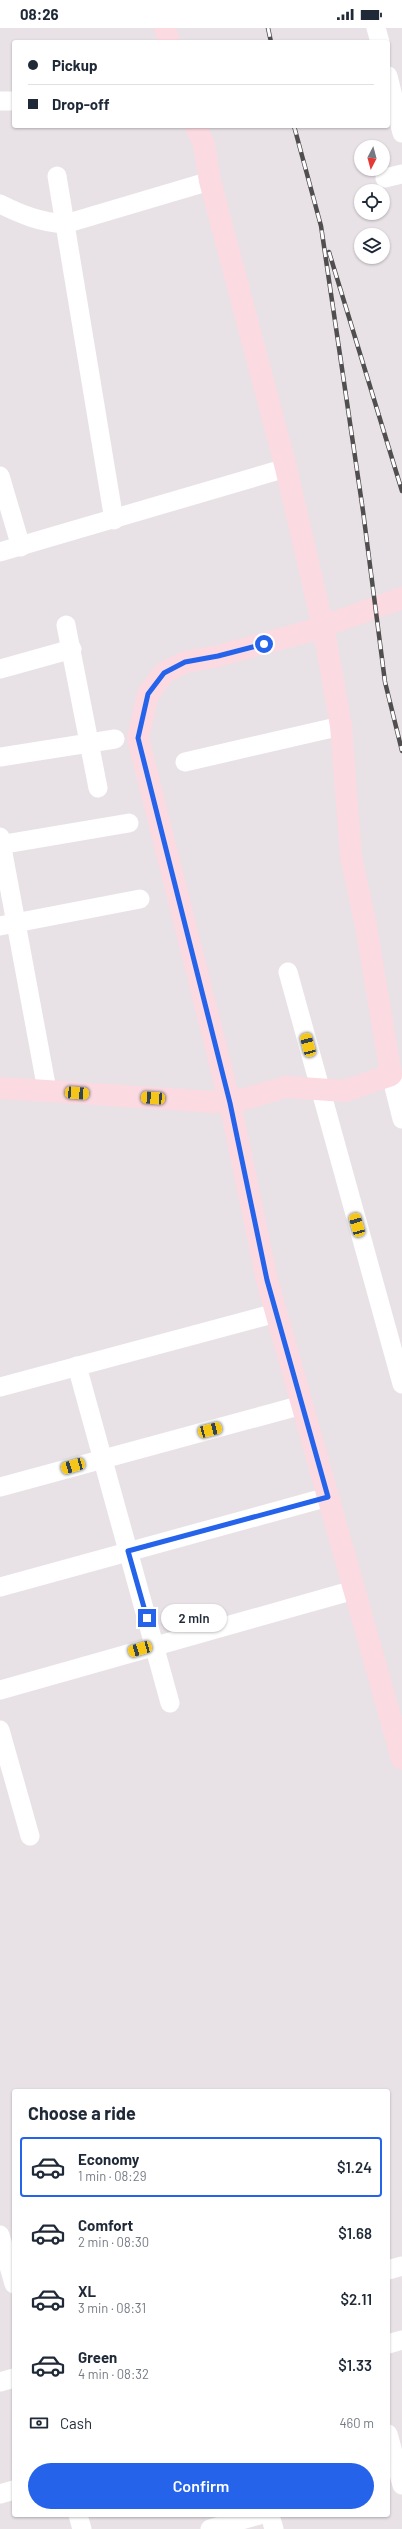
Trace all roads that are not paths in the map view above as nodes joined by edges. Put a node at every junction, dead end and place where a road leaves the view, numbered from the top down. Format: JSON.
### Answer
{"nodes":[{"id":1,"x":165,"y":28,"type":"edge"},
{"id":2,"x":376,"y":28,"type":"edge"},
{"id":3,"x":168,"y":40,"type":"edge"},
{"id":4,"x":379,"y":40,"type":"edge"},
{"id":5,"x":394,"y":84,"type":"edge"},
{"id":6,"x":0,"y":101,"type":"edge"},
{"id":7,"x":12,"y":101,"type":"edge"},
{"id":8,"x":197,"y":128,"type":"edge"},
{"id":9,"x":402,"y":133,"type":"edge"},
{"id":10,"x":57,"y":176,"type":"dead end"},
{"id":11,"x":210,"y":181,"type":"junction"},
{"id":12,"x":0,"y":204,"type":"edge"},
{"id":13,"x":65,"y":224,"type":"junction"},
{"id":14,"x":286,"y":468,"type":"junction"},
{"id":15,"x":0,"y":476,"type":"edge"},
{"id":16,"x":114,"y":520,"type":"junction"},
{"id":17,"x":21,"y":547,"type":"junction"},
{"id":18,"x":0,"y":552,"type":"edge"},
{"id":19,"x":402,"y":598,"type":"edge"},
{"id":20,"x":66,"y":625,"type":"dead end"},
{"id":21,"x":72,"y":649,"type":"junction"},
{"id":22,"x":0,"y":669,"type":"edge"},
{"id":23,"x":341,"y":726,"type":"junction"},
{"id":24,"x":115,"y":739,"type":"dead end"},
{"id":25,"x":90,"y":743,"type":"junction"},
{"id":26,"x":0,"y":757,"type":"edge"},
{"id":27,"x":185,"y":762,"type":"dead end"},
{"id":28,"x":98,"y":788,"type":"dead end"},
{"id":29,"x":129,"y":823,"type":"dead end"},
{"id":30,"x":0,"y":842,"type":"edge"},
{"id":31,"x":140,"y":899,"type":"dead end"},
{"id":32,"x":8,"y":924,"type":"edge"},
{"id":33,"x":288,"y":972,"type":"dead end"},
{"id":34,"x":391,"y":1075,"type":"junction"},
{"id":35,"x":0,"y":1088,"type":"edge"},
{"id":36,"x":319,"y":1089,"type":"junction"},
{"id":37,"x":47,"y":1090,"type":"junction"},
{"id":38,"x":230,"y":1103,"type":"junction"},
{"id":39,"x":402,"y":1119,"type":"edge"},
{"id":40,"x":276,"y":1314,"type":"junction"},
{"id":41,"x":77,"y":1366,"type":"junction"},
{"id":42,"x":402,"y":1384,"type":"edge"},
{"id":43,"x":0,"y":1387,"type":"edge"},
{"id":44,"x":302,"y":1405,"type":"junction"},
{"id":45,"x":102,"y":1458,"type":"junction"},
{"id":46,"x":0,"y":1487,"type":"edge"},
{"id":47,"x":328,"y":1497,"type":"junction"},
{"id":48,"x":128,"y":1551,"type":"junction"},
{"id":49,"x":0,"y":1587,"type":"edge"},
{"id":50,"x":354,"y":1590,"type":"junction"},
{"id":51,"x":154,"y":1645,"type":"junction"},
{"id":52,"x":0,"y":1690,"type":"edge"},
{"id":53,"x":170,"y":1703,"type":"dead end"},
{"id":54,"x":0,"y":1730,"type":"edge"},
{"id":55,"x":402,"y":1759,"type":"edge"},
{"id":56,"x":30,"y":1836,"type":"dead end"},
{"id":57,"x":0,"y":2237,"type":"edge"},
{"id":58,"x":402,"y":2266,"type":"edge"},
{"id":59,"x":390,"y":2269,"type":"edge"},
{"id":60,"x":12,"y":2277,"type":"edge"},
{"id":61,"x":402,"y":2340,"type":"edge"},
{"id":62,"x":390,"y":2343,"type":"edge"},
{"id":63,"x":12,"y":2379,"type":"edge"},
{"id":64,"x":0,"y":2382,"type":"edge"},
{"id":65,"x":402,"y":2428,"type":"edge"},
{"id":66,"x":390,"y":2432,"type":"edge"},
{"id":67,"x":390,"y":2442,"type":"edge"},
{"id":68,"x":398,"y":2478,"type":"edge"},
{"id":69,"x":12,"y":2491,"type":"edge"},
{"id":70,"x":0,"y":2494,"type":"edge"},
{"id":71,"x":79,"y":2517,"type":"edge"},
{"id":72,"x":252,"y":2517,"type":"edge"},
{"id":73,"x":271,"y":2517,"type":"edge"},
{"id":74,"x":82,"y":2529,"type":"edge"},
{"id":75,"x":210,"y":2529,"type":"edge"},
{"id":76,"x":274,"y":2529,"type":"edge"}],
"edges":[{"from":1,"to":3,"type":"street"},
{"from":2,"to":4,"type":"street"},
{"from":5,"to":9,"type":"street"},
{"from":6,"to":7,"type":"street"},
{"from":8,"to":11,"type":"street"},
{"from":10,"to":13,"type":"street"},
{"from":11,"to":13,"type":"street"},
{"from":11,"to":14,"type":"street"},
{"from":12,"to":13,"type":"street"},
{"from":13,"to":16,"type":"street"},
{"from":14,"to":16,"type":"street"},
{"from":14,"to":23,"type":"street"},
{"from":15,"to":17,"type":"street"},
{"from":16,"to":17,"type":"street"},
{"from":17,"to":18,"type":"street"},
{"from":19,"to":38,"type":"street"},
{"from":20,"to":21,"type":"street"},
{"from":21,"to":22,"type":"street"},
{"from":21,"to":25,"type":"street"},
{"from":23,"to":27,"type":"street"},
{"from":23,"to":34,"type":"street"},
{"from":24,"to":25,"type":"street"},
{"from":25,"to":26,"type":"street"},
{"from":25,"to":28,"type":"street"},
{"from":29,"to":30,"type":"street"},
{"from":30,"to":32,"type":"street"},
{"from":31,"to":32,"type":"street"},
{"from":32,"to":37,"type":"street"},
{"from":33,"to":36,"type":"street"},
{"from":34,"to":36,"type":"street"},
{"from":34,"to":39,"type":"street"},
{"from":35,"to":37,"type":"street"},
{"from":36,"to":38,"type":"street"},
{"from":36,"to":42,"type":"street"},
{"from":37,"to":38,"type":"street"},
{"from":38,"to":40,"type":"street"},
{"from":40,"to":41,"type":"street"},
{"from":40,"to":44,"type":"street"},
{"from":41,"to":43,"type":"street"},
{"from":41,"to":45,"type":"street"},
{"from":44,"to":45,"type":"street"},
{"from":44,"to":47,"type":"street"},
{"from":45,"to":46,"type":"street"},
{"from":45,"to":48,"type":"street"},
{"from":47,"to":48,"type":"street"},
{"from":47,"to":50,"type":"street"},
{"from":48,"to":49,"type":"street"},
{"from":48,"to":51,"type":"street"},
{"from":50,"to":51,"type":"street"},
{"from":50,"to":55,"type":"street"},
{"from":51,"to":52,"type":"street"},
{"from":51,"to":53,"type":"street"},
{"from":54,"to":56,"type":"street"},
{"from":57,"to":60,"type":"street"},
{"from":58,"to":59,"type":"street"},
{"from":61,"to":62,"type":"street"},
{"from":63,"to":64,"type":"street"},
{"from":65,"to":66,"type":"street"},
{"from":67,"to":68,"type":"street"},
{"from":69,"to":70,"type":"street"},
{"from":71,"to":74,"type":"street"},
{"from":72,"to":75,"type":"street"},
{"from":73,"to":76,"type":"street"}]}
